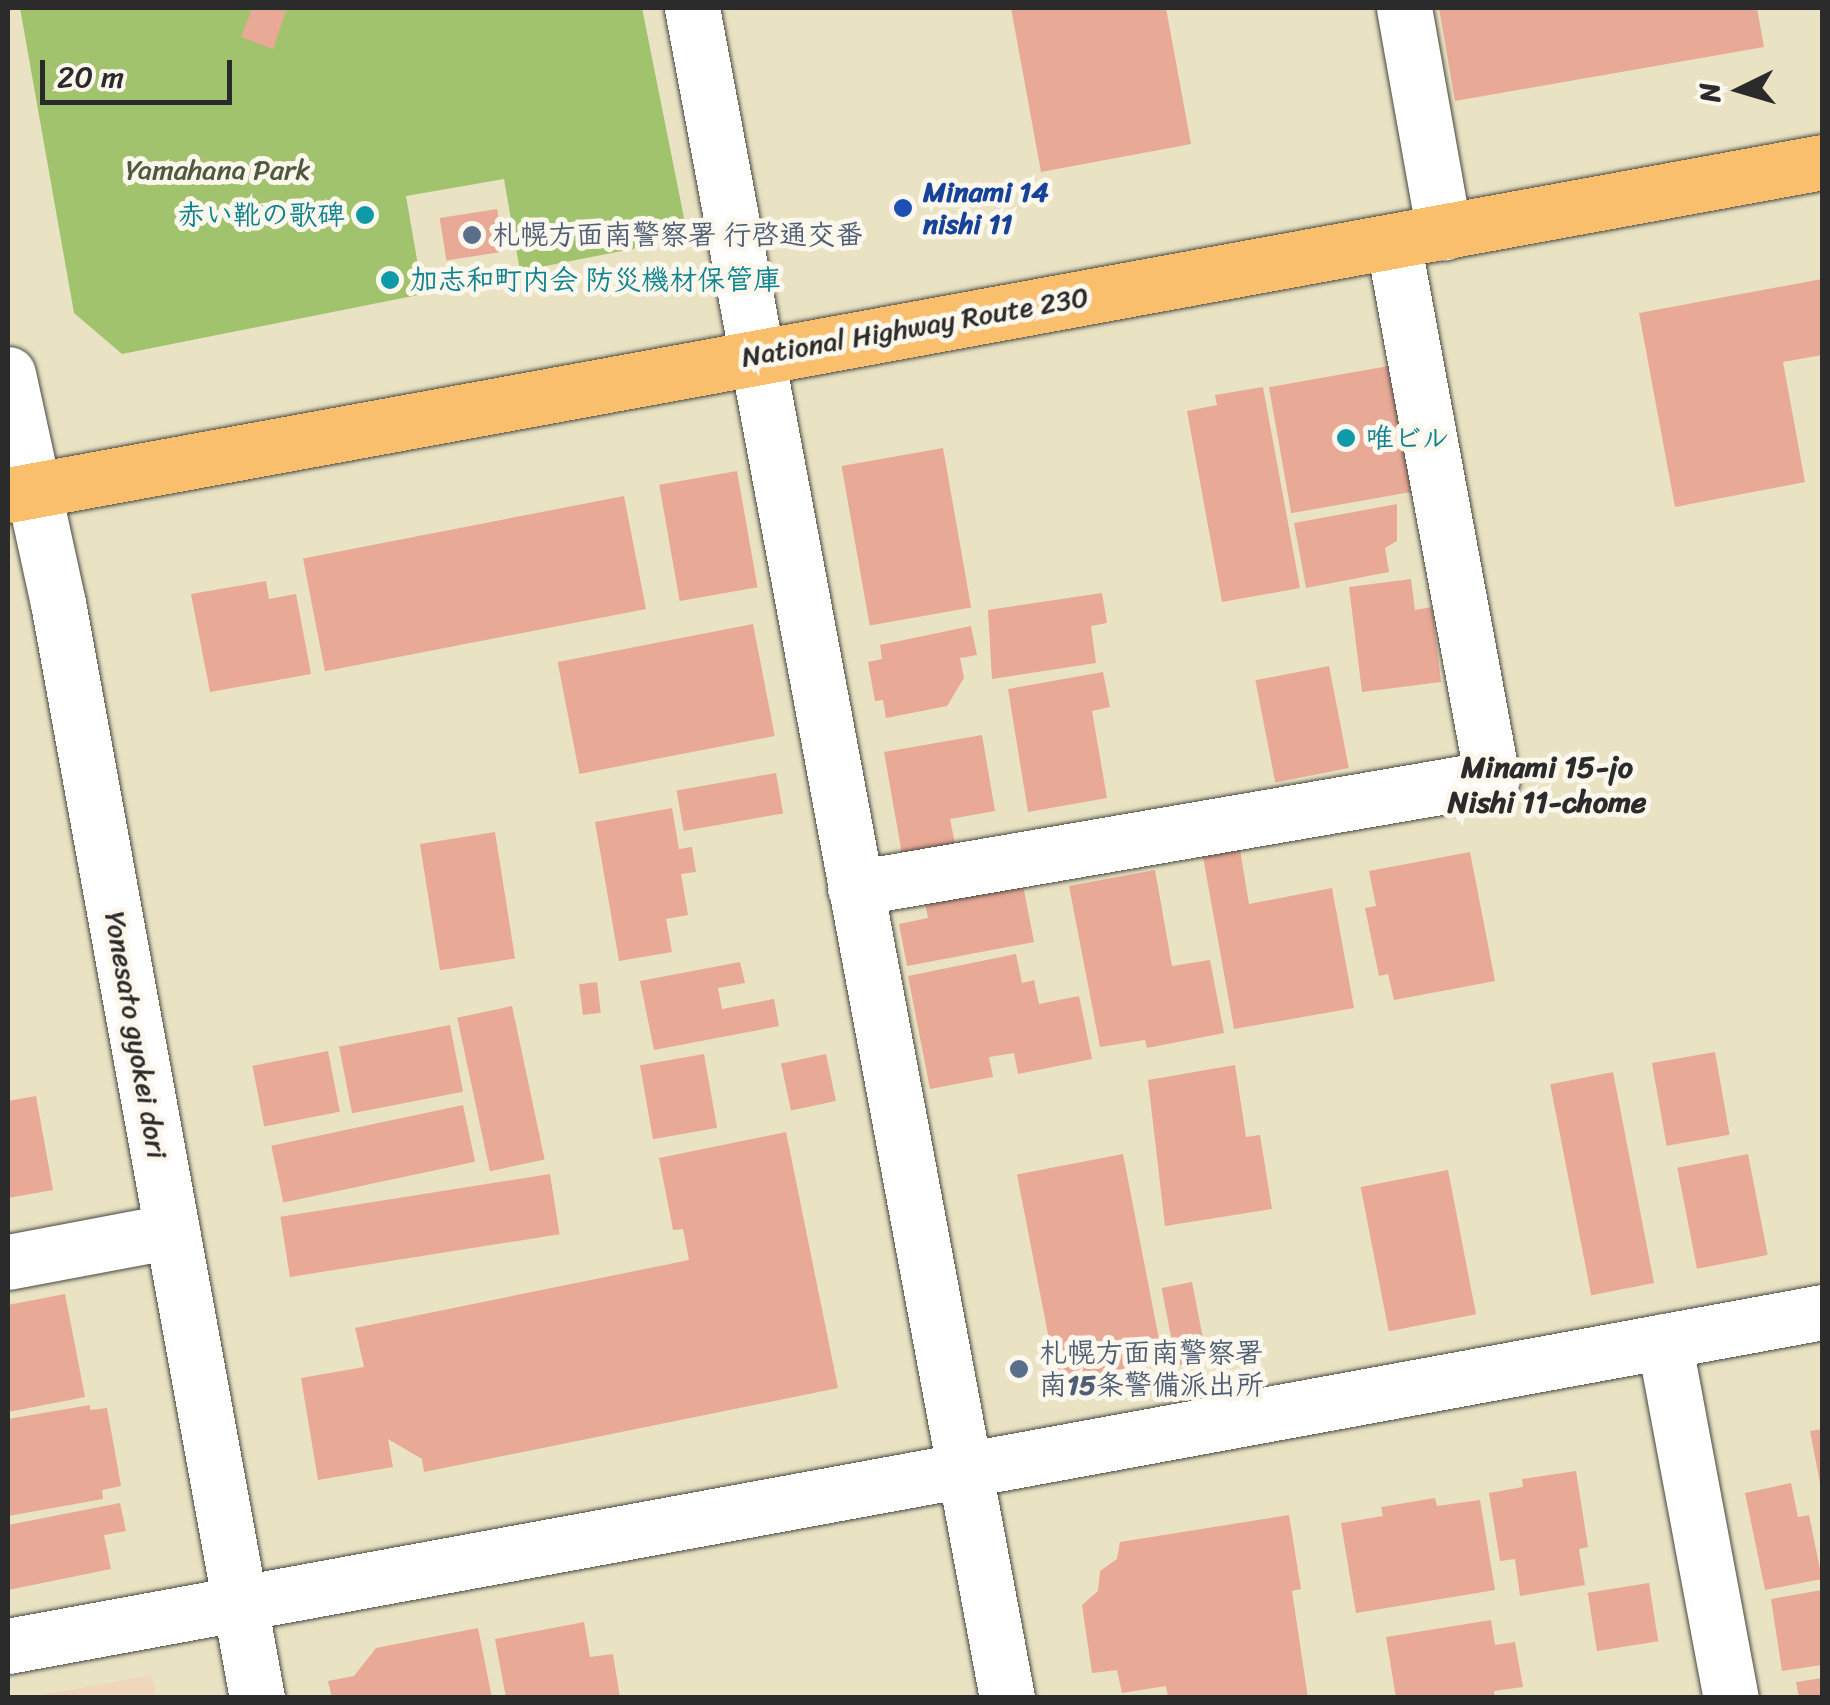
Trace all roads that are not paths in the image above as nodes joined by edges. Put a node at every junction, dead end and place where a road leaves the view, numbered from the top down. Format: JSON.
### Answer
{"nodes":[{"id":1,"x":692,"y":8,"type":"edge"},
{"id":2,"x":1404,"y":8,"type":"edge"},
{"id":3,"x":1822,"y":162,"type":"edge"},
{"id":4,"x":1419,"y":236,"type":"junction"},
{"id":5,"x":754,"y":355,"type":"junction"},
{"id":6,"x":8,"y":374,"type":"edge"},
{"id":7,"x":22,"y":493,"type":"edge"},
{"id":8,"x":855,"y":888,"type":"junction"},
{"id":9,"x":172,"y":1232,"type":"junction"},
{"id":10,"x":8,"y":1262,"type":"edge"},
{"id":11,"x":1822,"y":1312,"type":"edge"},
{"id":12,"x":1664,"y":1341,"type":"junction"},
{"id":13,"x":965,"y":1467,"type":"junction"},
{"id":14,"x":240,"y":1602,"type":"junction"},
{"id":15,"x":8,"y":1646,"type":"edge"},
{"id":16,"x":257,"y":1698,"type":"edge"},
{"id":17,"x":1007,"y":1698,"type":"edge"},
{"id":18,"x":1731,"y":1698,"type":"edge"}],
"edges":[{"from":1,"to":5,"type":"street"},
{"from":2,"to":4,"type":"street"},
{"from":3,"to":4,"type":"highway","name":"National Highway Route 230"},
{"from":4,"to":5,"type":"highway","name":"National Highway Route 230"},
{"from":4,"to":8,"type":"street"},
{"from":5,"to":7,"type":"highway","name":"National Highway Route 230"},
{"from":5,"to":8,"type":"street"},
{"from":6,"to":7,"type":"street","name":"Yonesato gyokei dori"},
{"from":7,"to":9,"type":"street","name":"Yonesato gyokei dori"},
{"from":8,"to":13,"type":"street"},
{"from":9,"to":10,"type":"street"},
{"from":9,"to":14,"type":"street","name":"Yonesato gyokei dori"},
{"from":11,"to":12,"type":"street"},
{"from":12,"to":13,"type":"street"},
{"from":12,"to":18,"type":"street"},
{"from":13,"to":14,"type":"street"},
{"from":13,"to":17,"type":"street"},
{"from":14,"to":15,"type":"street"},
{"from":14,"to":16,"type":"street","name":"Yonesato gyokei dori"}]}
